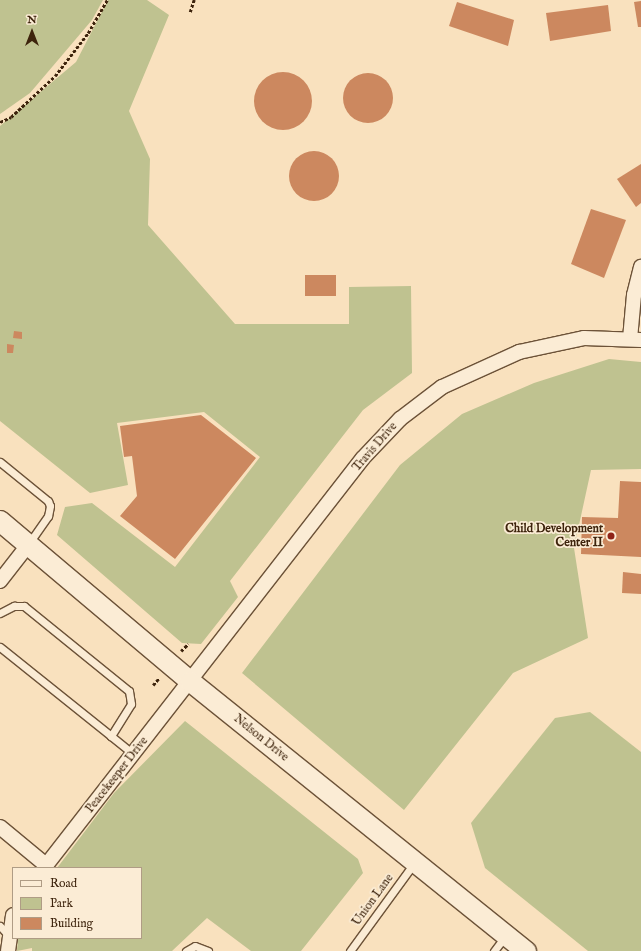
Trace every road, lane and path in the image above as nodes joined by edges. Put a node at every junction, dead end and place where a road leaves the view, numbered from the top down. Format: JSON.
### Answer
{"nodes":[{"id":1,"x":107,"y":0,"type":"edge"},
{"id":2,"x":194,"y":0,"type":"edge"},
{"id":3,"x":190,"y":12,"type":"dead end"},
{"id":4,"x":0,"y":122,"type":"edge"},
{"id":5,"x":641,"y":267,"type":"edge"},
{"id":6,"x":636,"y":339,"type":"edge"},
{"id":7,"x":0,"y":462,"type":"edge"},
{"id":8,"x":0,"y":521,"type":"edge"},
{"id":9,"x":28,"y":545,"type":"junction"},
{"id":10,"x":0,"y":580,"type":"edge"},
{"id":11,"x":0,"y":614,"type":"edge"},
{"id":12,"x":0,"y":647,"type":"edge"},
{"id":13,"x":191,"y":682,"type":"junction"},
{"id":14,"x":111,"y":736,"type":"junction"},
{"id":15,"x":133,"y":754,"type":"junction"},
{"id":16,"x":0,"y":827,"type":"edge"},
{"id":17,"x":415,"y":862,"type":"junction"},
{"id":18,"x":45,"y":867,"type":"edge"},
{"id":19,"x":12,"y":917,"type":"edge"},
{"id":20,"x":4,"y":931,"type":"edge"},
{"id":21,"x":506,"y":935,"type":"junction"},
{"id":22,"x":8,"y":951,"type":"edge"},
{"id":23,"x":186,"y":951,"type":"edge"},
{"id":24,"x":208,"y":951,"type":"edge"},
{"id":25,"x":350,"y":951,"type":"edge"},
{"id":26,"x":494,"y":951,"type":"edge"},
{"id":27,"x":526,"y":951,"type":"edge"}],
"edges":[{"from":1,"to":4,"type":"path"},
{"from":2,"to":3,"type":"path"},
{"from":5,"to":6,"type":"street"},
{"from":6,"to":13,"type":"street","name":"Travis Drive"},
{"from":7,"to":9,"type":"lane"},
{"from":8,"to":9,"type":"street","name":"Nelson Drive"},
{"from":9,"to":10,"type":"street"},
{"from":9,"to":13,"type":"street","name":"Nelson Drive"},
{"from":11,"to":14,"type":"lane"},
{"from":12,"to":14,"type":"lane"},
{"from":13,"to":15,"type":"street","name":"Peacekeeper Drive"},
{"from":13,"to":17,"type":"street","name":"Nelson Drive"},
{"from":14,"to":15,"type":"lane"},
{"from":15,"to":18,"type":"street","name":"Peacekeeper Drive"},
{"from":16,"to":18,"type":"street"},
{"from":17,"to":21,"type":"street","name":"Nelson Drive"},
{"from":17,"to":25,"type":"lane","name":"Union Lane"},
{"from":19,"to":20,"type":"street"},
{"from":20,"to":22,"type":"street"},
{"from":21,"to":26,"type":"lane"},
{"from":21,"to":27,"type":"street","name":"Nelson Drive"},
{"from":23,"to":24,"type":"lane"}]}
